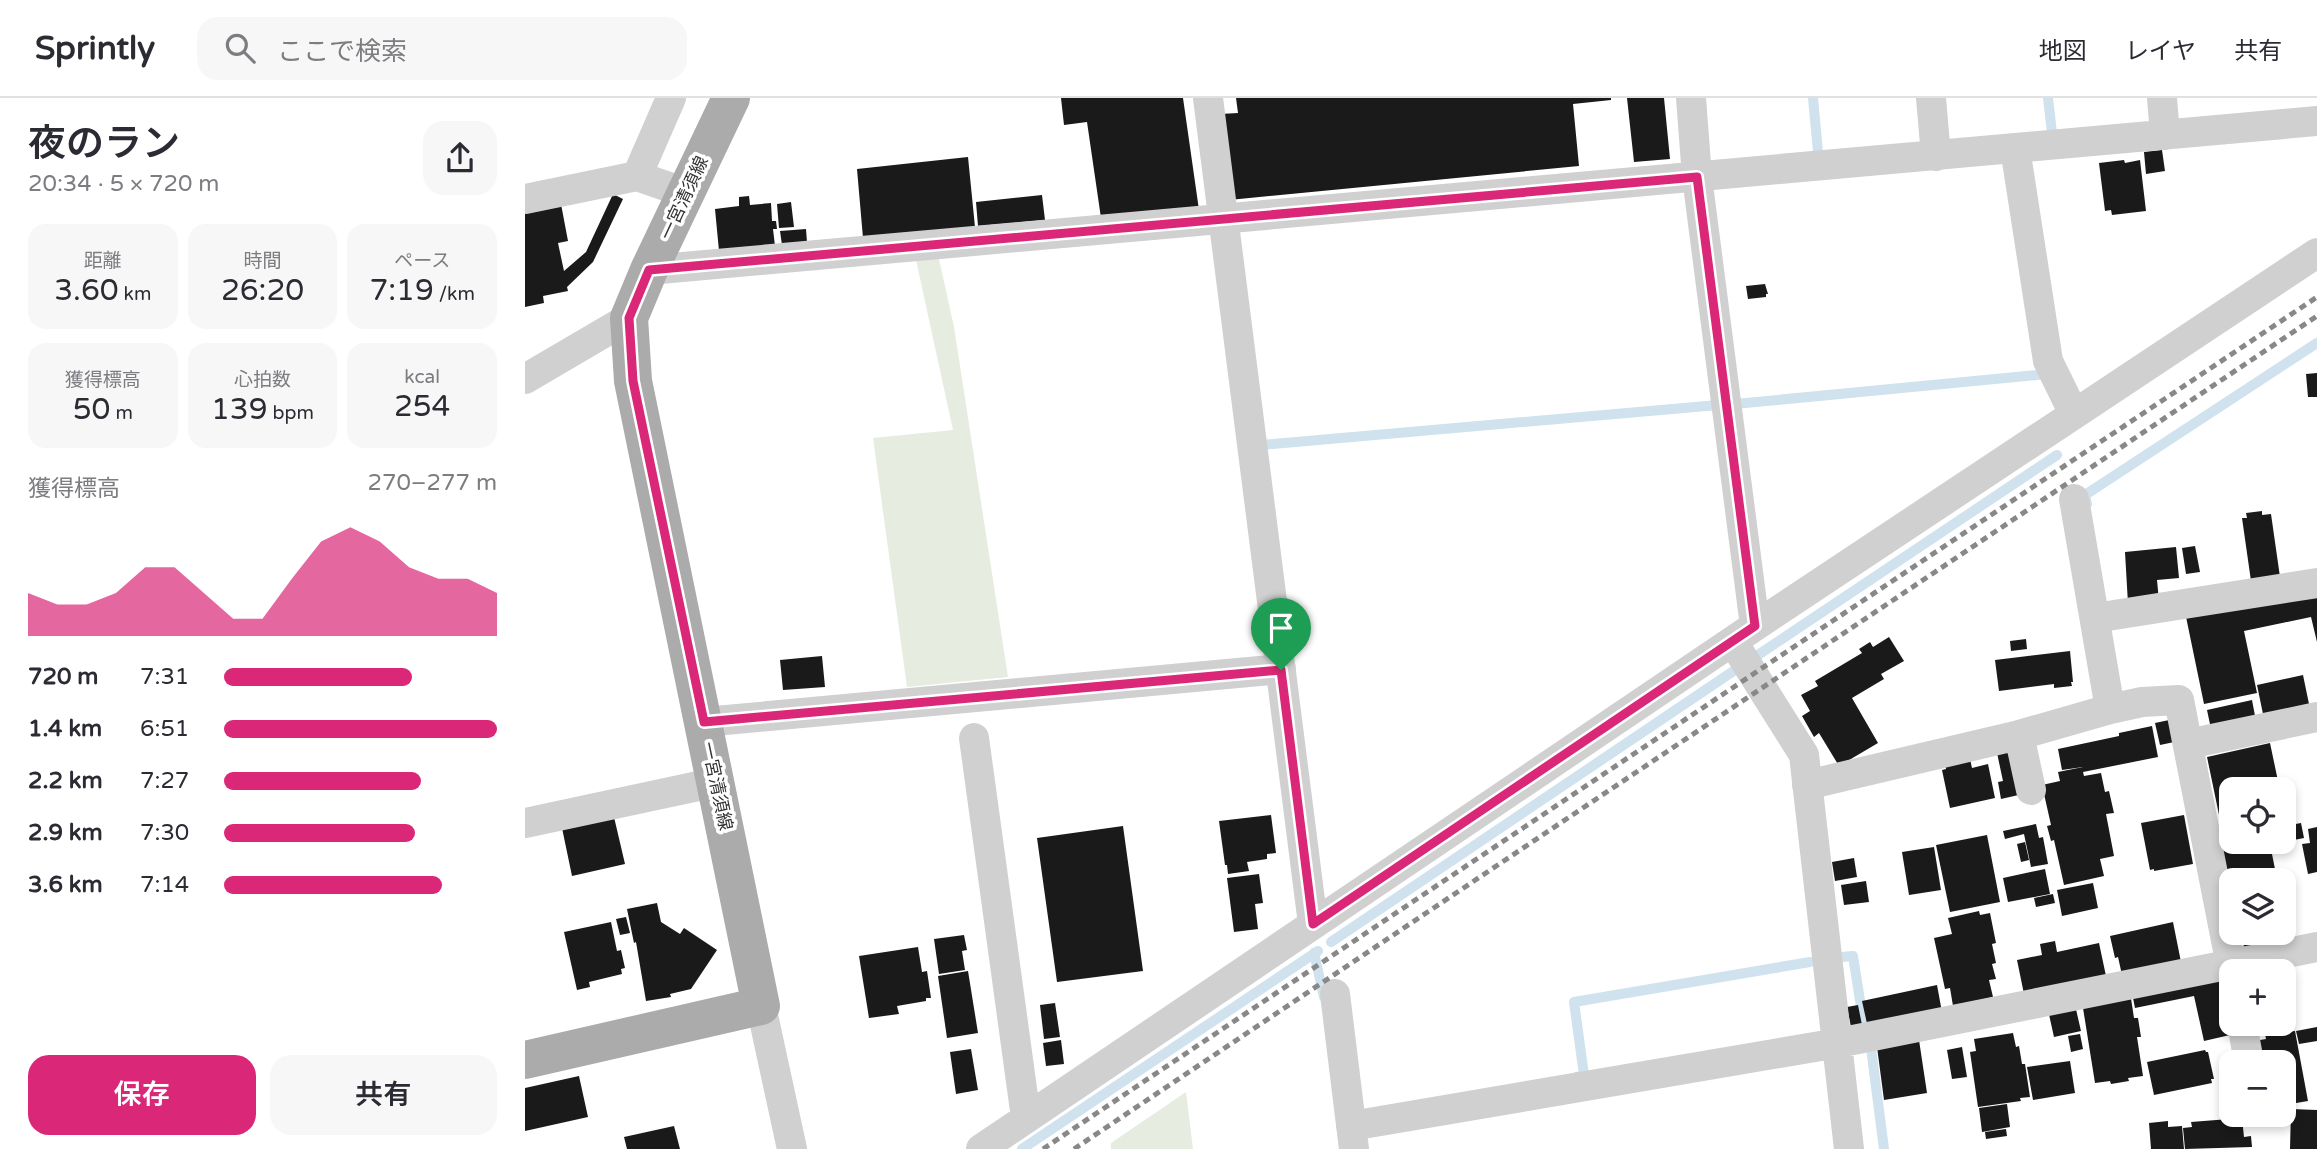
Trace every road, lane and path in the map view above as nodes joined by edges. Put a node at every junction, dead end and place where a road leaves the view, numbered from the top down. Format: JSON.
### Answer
{"nodes":[{"id":1,"x":671,"y":98,"type":"edge"},
{"id":2,"x":730,"y":98,"type":"edge"},
{"id":3,"x":1208,"y":98,"type":"edge"},
{"id":4,"x":1691,"y":98,"type":"edge"},
{"id":5,"x":1931,"y":98,"type":"edge"},
{"id":6,"x":2162,"y":98,"type":"edge"},
{"id":7,"x":2317,"y":121,"type":"edge"},
{"id":8,"x":2165,"y":135,"type":"junction"},
{"id":9,"x":2015,"y":148,"type":"junction"},
{"id":10,"x":1936,"y":156,"type":"junction"},
{"id":11,"x":637,"y":176,"type":"junction"},
{"id":12,"x":1697,"y":177,"type":"junction"},
{"id":13,"x":686,"y":193,"type":"junction"},
{"id":14,"x":525,"y":199,"type":"edge"},
{"id":15,"x":1222,"y":219,"type":"junction"},
{"id":16,"x":2317,"y":253,"type":"edge"},
{"id":17,"x":649,"y":270,"type":"junction"},
{"id":18,"x":629,"y":318,"type":"junction"},
{"id":19,"x":525,"y":379,"type":"edge"},
{"id":20,"x":2074,"y":414,"type":"junction"},
{"id":21,"x":2074,"y":499,"type":"dead end"},
{"id":22,"x":2317,"y":583,"type":"edge"},
{"id":23,"x":2095,"y":618,"type":"junction"},
{"id":24,"x":1744,"y":634,"type":"junction"},
{"id":25,"x":1281,"y":670,"type":"junction"},
{"id":26,"x":2111,"y":709,"type":"junction"},
{"id":27,"x":2317,"y":717,"type":"edge"},
{"id":28,"x":704,"y":722,"type":"junction"},
{"id":29,"x":2019,"y":734,"type":"junction"},
{"id":30,"x":974,"y":738,"type":"dead end"},
{"id":31,"x":2188,"y":744,"type":"junction"},
{"id":32,"x":717,"y":782,"type":"junction"},
{"id":33,"x":1807,"y":785,"type":"junction"},
{"id":34,"x":2031,"y":790,"type":"dead end"},
{"id":35,"x":525,"y":823,"type":"edge"},
{"id":36,"x":1313,"y":924,"type":"junction"},
{"id":37,"x":2317,"y":947,"type":"edge"},
{"id":38,"x":2229,"y":959,"type":"edge"},
{"id":39,"x":2265,"y":959,"type":"edge"},
{"id":40,"x":2219,"y":969,"type":"edge"},
{"id":41,"x":1335,"y":994,"type":"dead end"},
{"id":42,"x":761,"y":1006,"type":"junction"},
{"id":43,"x":1838,"y":1043,"type":"junction"},
{"id":44,"x":525,"y":1060,"type":"edge"},
{"id":45,"x":1026,"y":1118,"type":"junction"},
{"id":46,"x":1353,"y":1138,"type":"edge"},
{"id":47,"x":792,"y":1149,"type":"edge"},
{"id":48,"x":981,"y":1149,"type":"edge"},
{"id":49,"x":1849,"y":1149,"type":"edge"}],
"edges":[{"from":1,"to":11,"type":"street"},
{"from":2,"to":13,"type":"main road","name":"一宮清須線"},
{"from":3,"to":15,"type":"street"},
{"from":4,"to":12,"type":"street"},
{"from":5,"to":10,"type":"street"},
{"from":6,"to":8,"type":"street"},
{"from":7,"to":8,"type":"street"},
{"from":8,"to":9,"type":"street"},
{"from":9,"to":10,"type":"street"},
{"from":9,"to":20,"type":"street"},
{"from":10,"to":12,"type":"street"},
{"from":11,"to":13,"type":"street"},
{"from":11,"to":14,"type":"street"},
{"from":12,"to":15,"type":"street"},
{"from":12,"to":24,"type":"street"},
{"from":13,"to":17,"type":"main road","name":"一宮清須線"},
{"from":15,"to":17,"type":"street"},
{"from":15,"to":25,"type":"street"},
{"from":16,"to":20,"type":"street"},
{"from":17,"to":18,"type":"main road","name":"一宮清須線"},
{"from":18,"to":19,"type":"street"},
{"from":18,"to":28,"type":"main road","name":"一宮清須線"},
{"from":20,"to":24,"type":"street"},
{"from":21,"to":23,"type":"street"},
{"from":22,"to":23,"type":"street"},
{"from":23,"to":26,"type":"street"},
{"from":24,"to":33,"type":"street"},
{"from":24,"to":36,"type":"street"},
{"from":25,"to":28,"type":"street"},
{"from":25,"to":36,"type":"street"},
{"from":26,"to":29,"type":"street"},
{"from":26,"to":31,"type":"street"},
{"from":27,"to":31,"type":"street"},
{"from":28,"to":32,"type":"main road","name":"一宮清須線"},
{"from":29,"to":33,"type":"street"},
{"from":29,"to":34,"type":"street"},
{"from":30,"to":45,"type":"street"},
{"from":31,"to":38,"type":"street"},
{"from":32,"to":35,"type":"street"},
{"from":32,"to":42,"type":"main road","name":"一宮清須線"},
{"from":33,"to":43,"type":"street"},
{"from":36,"to":45,"type":"street"},
{"from":37,"to":39,"type":"street"},
{"from":40,"to":43,"type":"street"},
{"from":41,"to":46,"type":"street"},
{"from":42,"to":44,"type":"main road"},
{"from":42,"to":47,"type":"street"},
{"from":43,"to":46,"type":"street"},
{"from":43,"to":49,"type":"street"},
{"from":45,"to":48,"type":"street"}]}
